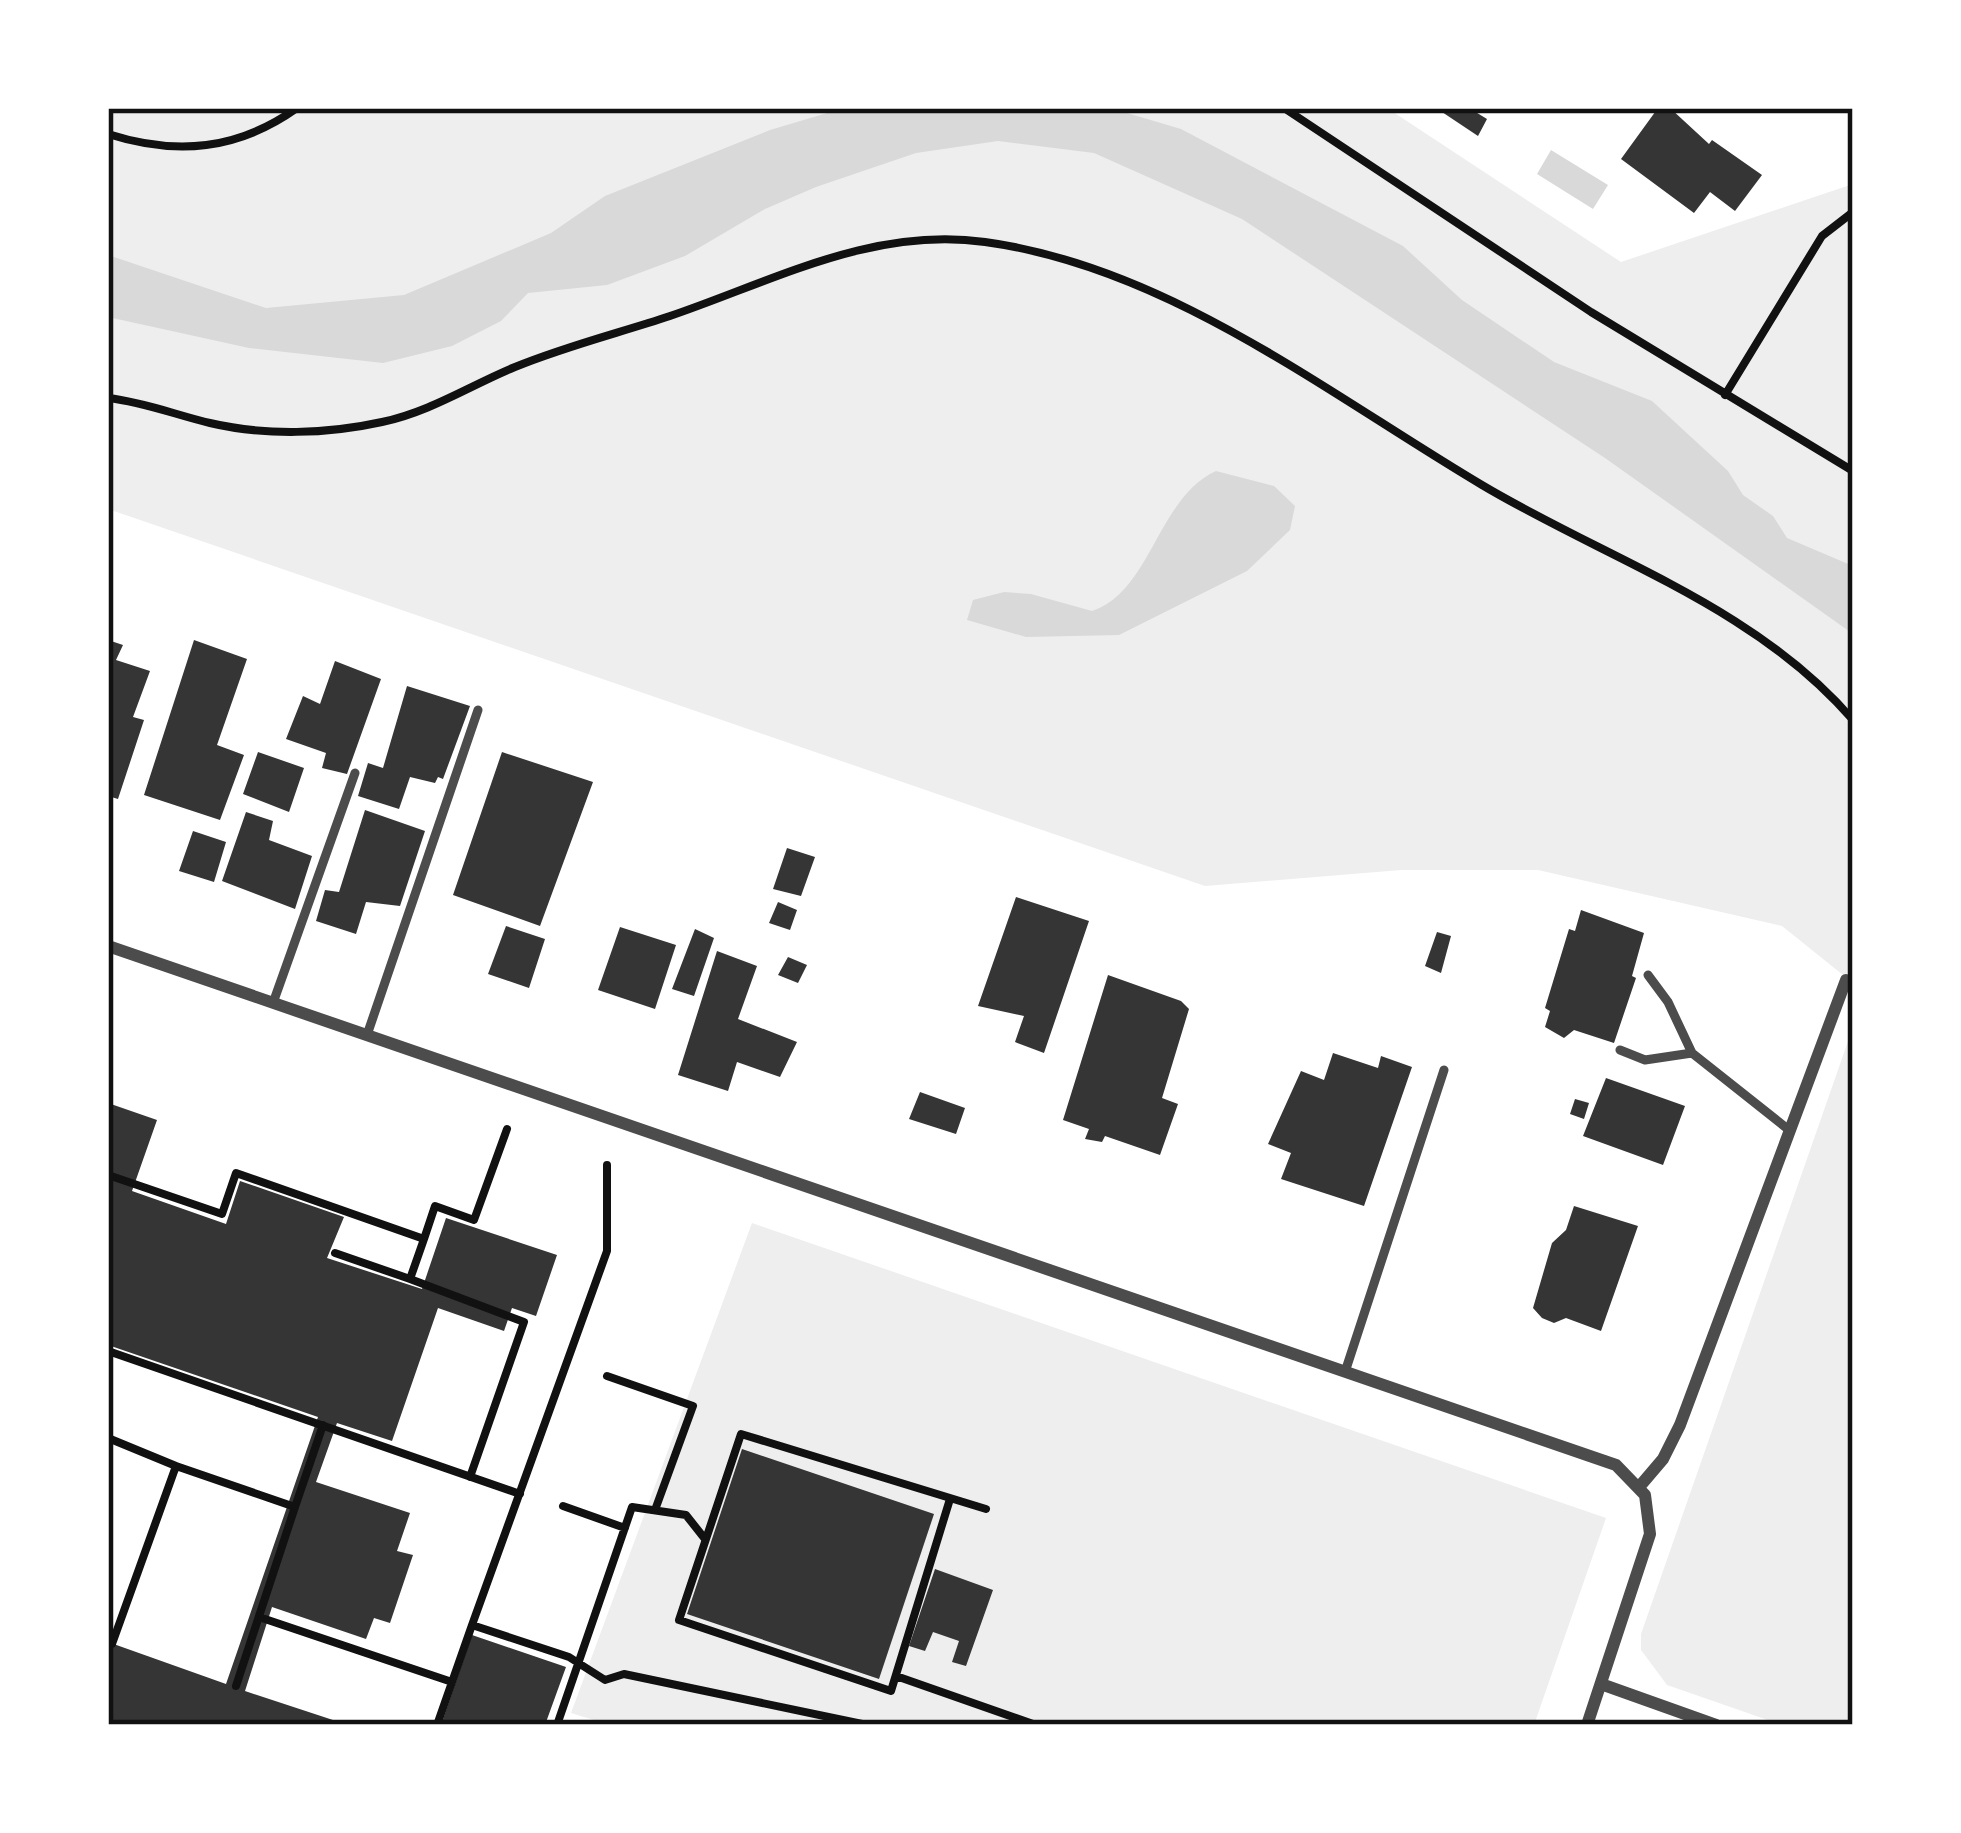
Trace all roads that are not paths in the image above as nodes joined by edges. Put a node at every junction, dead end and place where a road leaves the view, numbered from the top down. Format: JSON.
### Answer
{"nodes":[{"id":1,"x":478,"y":710,"type":"dead end"},
{"id":2,"x":355,"y":773,"type":"dead end"},
{"id":3,"x":108,"y":946,"type":"edge"},
{"id":4,"x":1648,"y":975,"type":"dead end"},
{"id":5,"x":1846,"y":980,"type":"dead end"},
{"id":6,"x":273,"y":1003,"type":"junction"},
{"id":7,"x":367,"y":1035,"type":"junction"},
{"id":8,"x":1620,"y":1050,"type":"dead end"},
{"id":9,"x":1692,"y":1053,"type":"junction"},
{"id":10,"x":1444,"y":1070,"type":"dead end"},
{"id":11,"x":1789,"y":1130,"type":"junction"},
{"id":12,"x":1345,"y":1372,"type":"junction"},
{"id":13,"x":1640,"y":1486,"type":"junction"},
{"id":14,"x":1601,"y":1684,"type":"junction"},
{"id":15,"x":1587,"y":1725,"type":"edge"},
{"id":16,"x":1716,"y":1725,"type":"edge"}],
"edges":[{"from":1,"to":7,"type":"lane"},
{"from":2,"to":6,"type":"lane"},
{"from":3,"to":6,"type":"street"},
{"from":4,"to":9,"type":"lane"},
{"from":5,"to":11,"type":"street"},
{"from":6,"to":7,"type":"street"},
{"from":7,"to":12,"type":"street"},
{"from":8,"to":9,"type":"lane"},
{"from":9,"to":11,"type":"lane"},
{"from":10,"to":12,"type":"lane"},
{"from":11,"to":13,"type":"street"},
{"from":12,"to":13,"type":"street"},
{"from":13,"to":14,"type":"street"},
{"from":14,"to":15,"type":"street"},
{"from":14,"to":16,"type":"street"}]}
